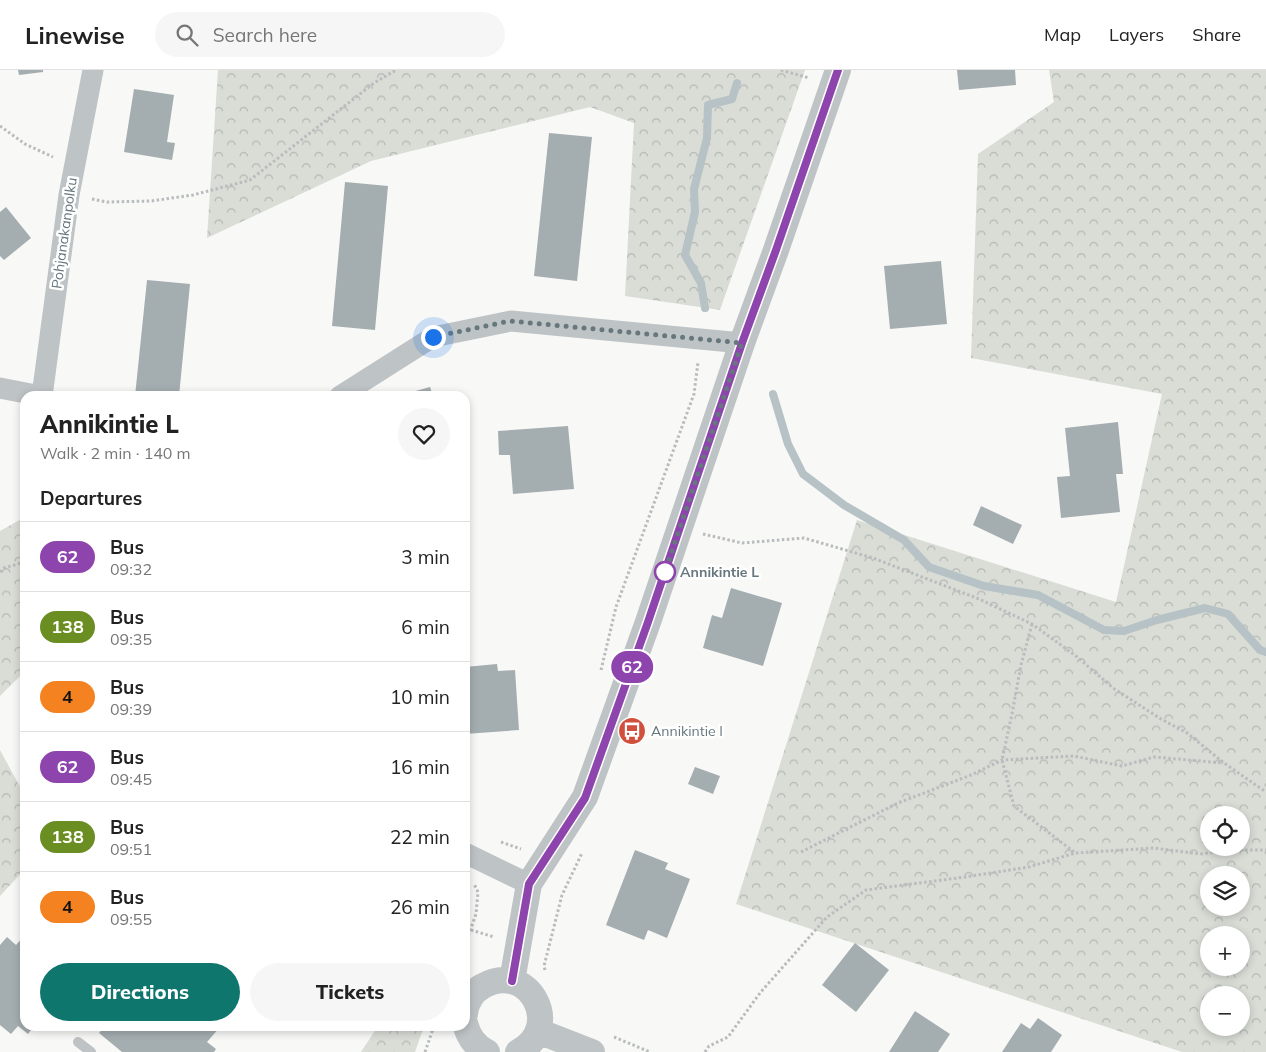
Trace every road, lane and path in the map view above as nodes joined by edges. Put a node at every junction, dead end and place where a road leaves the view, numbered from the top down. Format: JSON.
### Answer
{"nodes":[{"id":1,"x":93,"y":70,"type":"edge"},
{"id":2,"x":396,"y":70,"type":"edge"},
{"id":3,"x":838,"y":70,"type":"edge"},
{"id":4,"x":0,"y":126,"type":"edge"},
{"id":5,"x":74,"y":167,"type":"junction"},
{"id":6,"x":69,"y":195,"type":"junction"},
{"id":7,"x":701,"y":339,"type":"junction"},
{"id":8,"x":742,"y":343,"type":"junction"},
{"id":9,"x":0,"y":388,"type":"edge"},
{"id":10,"x":43,"y":391,"type":"edge"},
{"id":11,"x":348,"y":391,"type":"edge"},
{"id":12,"x":20,"y":392,"type":"edge"},
{"id":13,"x":701,"y":534,"type":"dead end"},
{"id":14,"x":20,"y":563,"type":"edge"},
{"id":15,"x":0,"y":572,"type":"edge"},
{"id":16,"x":1032,"y":624,"type":"junction"},
{"id":17,"x":599,"y":679,"type":"dead end"},
{"id":18,"x":1002,"y":760,"type":"junction"},
{"id":19,"x":1224,"y":763,"type":"junction"},
{"id":20,"x":1266,"y":792,"type":"edge"},
{"id":21,"x":1266,"y":850,"type":"edge"},
{"id":22,"x":527,"y":851,"type":"dead end"},
{"id":23,"x":801,"y":852,"type":"dead end"},
{"id":24,"x":1075,"y":853,"type":"junction"},
{"id":25,"x":470,"y":856,"type":"edge"},
{"id":26,"x":485,"y":863,"type":"junction"},
{"id":27,"x":471,"y":880,"type":"dead end"},
{"id":28,"x":529,"y":884,"type":"junction"},
{"id":29,"x":478,"y":892,"type":"junction"},
{"id":30,"x":470,"y":931,"type":"edge"},
{"id":31,"x":512,"y":981,"type":"junction"},
{"id":32,"x":470,"y":997,"type":"edge"},
{"id":33,"x":432,"y":1031,"type":"edge"},
{"id":34,"x":467,"y":1031,"type":"edge"},
{"id":35,"x":538,"y":1031,"type":"junction"},
{"id":36,"x":78,"y":1042,"type":"dead end"},
{"id":37,"x":483,"y":1051,"type":"edge"},
{"id":38,"x":91,"y":1052,"type":"edge"},
{"id":39,"x":425,"y":1052,"type":"edge"},
{"id":40,"x":518,"y":1052,"type":"edge"},
{"id":41,"x":592,"y":1052,"type":"edge"},
{"id":42,"x":705,"y":1052,"type":"edge"}],
"edges":[{"from":1,"to":5,"type":"street","name":"Pohjanakanpolku"},
{"from":2,"to":6,"type":"path"},
{"from":3,"to":8,"type":"street"},
{"from":4,"to":5,"type":"path"},
{"from":5,"to":6,"type":"street","name":"Pohjanakanpolku"},
{"from":6,"to":10,"type":"street","name":"Pohjanakanpolku"},
{"from":7,"to":8,"type":"street"},
{"from":7,"to":11,"type":"street"},
{"from":7,"to":17,"type":"path"},
{"from":8,"to":28,"type":"street"},
{"from":9,"to":12,"type":"street"},
{"from":13,"to":16,"type":"path"},
{"from":14,"to":15,"type":"path"},
{"from":16,"to":18,"type":"path"},
{"from":16,"to":19,"type":"path"},
{"from":18,"to":19,"type":"path"},
{"from":18,"to":23,"type":"path"},
{"from":18,"to":24,"type":"path"},
{"from":19,"to":20,"type":"path"},
{"from":21,"to":24,"type":"path"},
{"from":22,"to":26,"type":"path"},
{"from":24,"to":42,"type":"path"},
{"from":25,"to":26,"type":"street"},
{"from":26,"to":28,"type":"street"},
{"from":26,"to":29,"type":"path"},
{"from":27,"to":29,"type":"path"},
{"from":28,"to":31,"type":"street"},
{"from":29,"to":30,"type":"path"},
{"from":31,"to":32,"type":"street"},
{"from":31,"to":35,"type":"street"},
{"from":33,"to":39,"type":"path"},
{"from":34,"to":37,"type":"street"},
{"from":35,"to":40,"type":"street"},
{"from":35,"to":41,"type":"street"},
{"from":36,"to":38,"type":"lane"}]}
